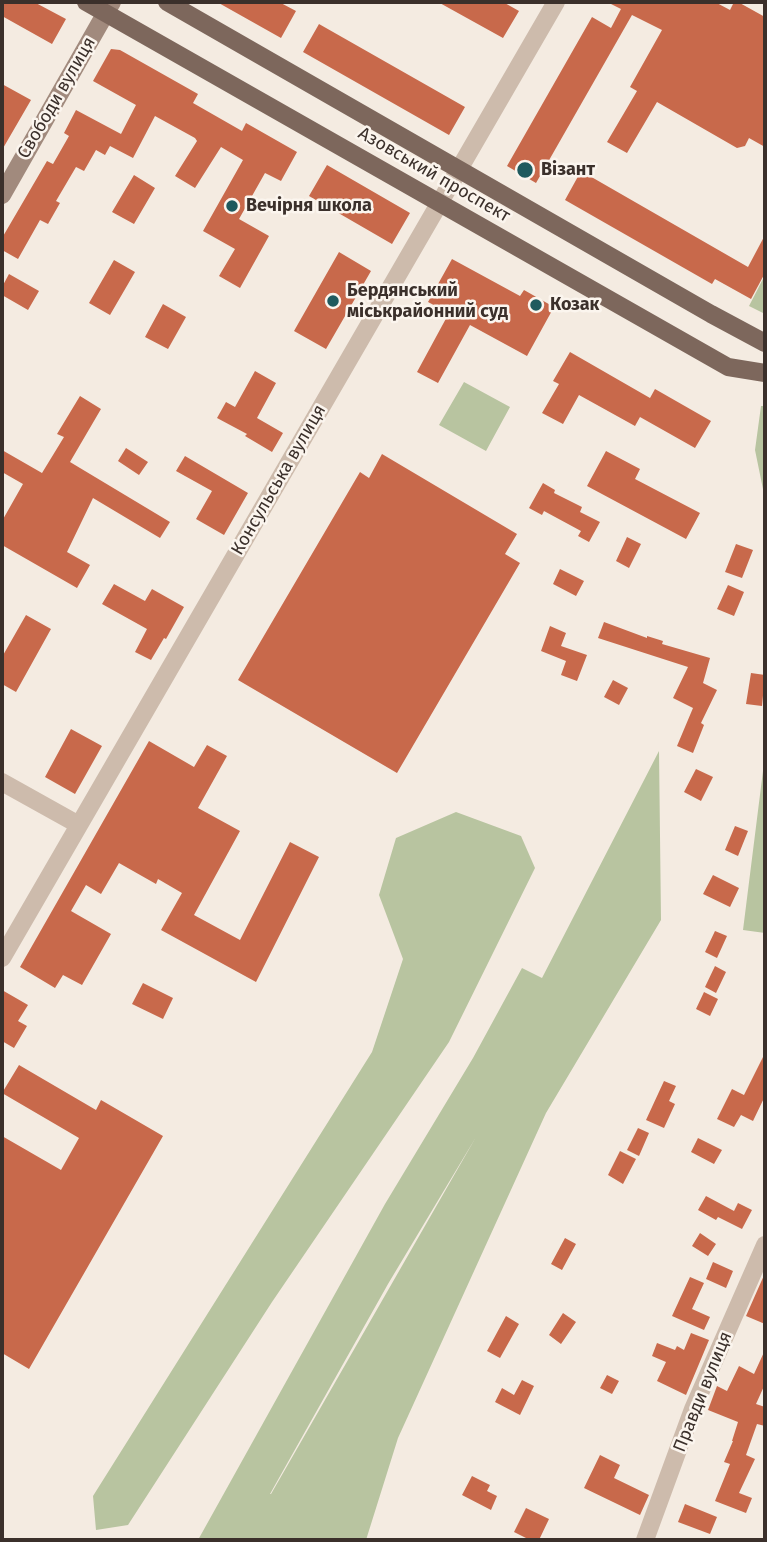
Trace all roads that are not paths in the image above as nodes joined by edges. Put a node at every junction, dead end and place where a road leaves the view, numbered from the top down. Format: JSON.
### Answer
{"nodes":[{"id":1,"x":86,"y":2,"type":"edge"},
{"id":2,"x":167,"y":2,"type":"edge"},
{"id":3,"x":556,"y":2,"type":"edge"},
{"id":4,"x":109,"y":7,"type":"edge"},
{"id":5,"x":459,"y":170,"type":"junction"},
{"id":6,"x":2,"y":195,"type":"edge"},
{"id":7,"x":440,"y":203,"type":"junction"},
{"id":8,"x":765,"y":343,"type":"edge"},
{"id":9,"x":765,"y":373,"type":"edge"},
{"id":10,"x":2,"y":782,"type":"edge"},
{"id":11,"x":79,"y":825,"type":"junction"},
{"id":12,"x":2,"y":958,"type":"edge"},
{"id":13,"x":765,"y":1245,"type":"edge"},
{"id":14,"x":645,"y":1540,"type":"edge"}],
"edges":[{"from":1,"to":4,"type":"main road","name":"Азовський проспект"},
{"from":2,"to":5,"type":"main road","name":"Азовський проспект"},
{"from":3,"to":5,"type":"street","name":"Консульська вулиця"},
{"from":4,"to":6,"type":"main road","name":"Свободи вулиця"},
{"from":4,"to":7,"type":"main road","name":"Азовський проспект"},
{"from":5,"to":7,"type":"street","name":"Консульська вулиця"},
{"from":5,"to":8,"type":"main road","name":"Азовський проспект"},
{"from":7,"to":9,"type":"main road","name":"Азовський проспект"},
{"from":7,"to":11,"type":"street","name":"Консульська вулиця"},
{"from":10,"to":11,"type":"street"},
{"from":11,"to":12,"type":"street","name":"Консульська вулиця"},
{"from":13,"to":14,"type":"street","name":"Правди вулиця"}]}
